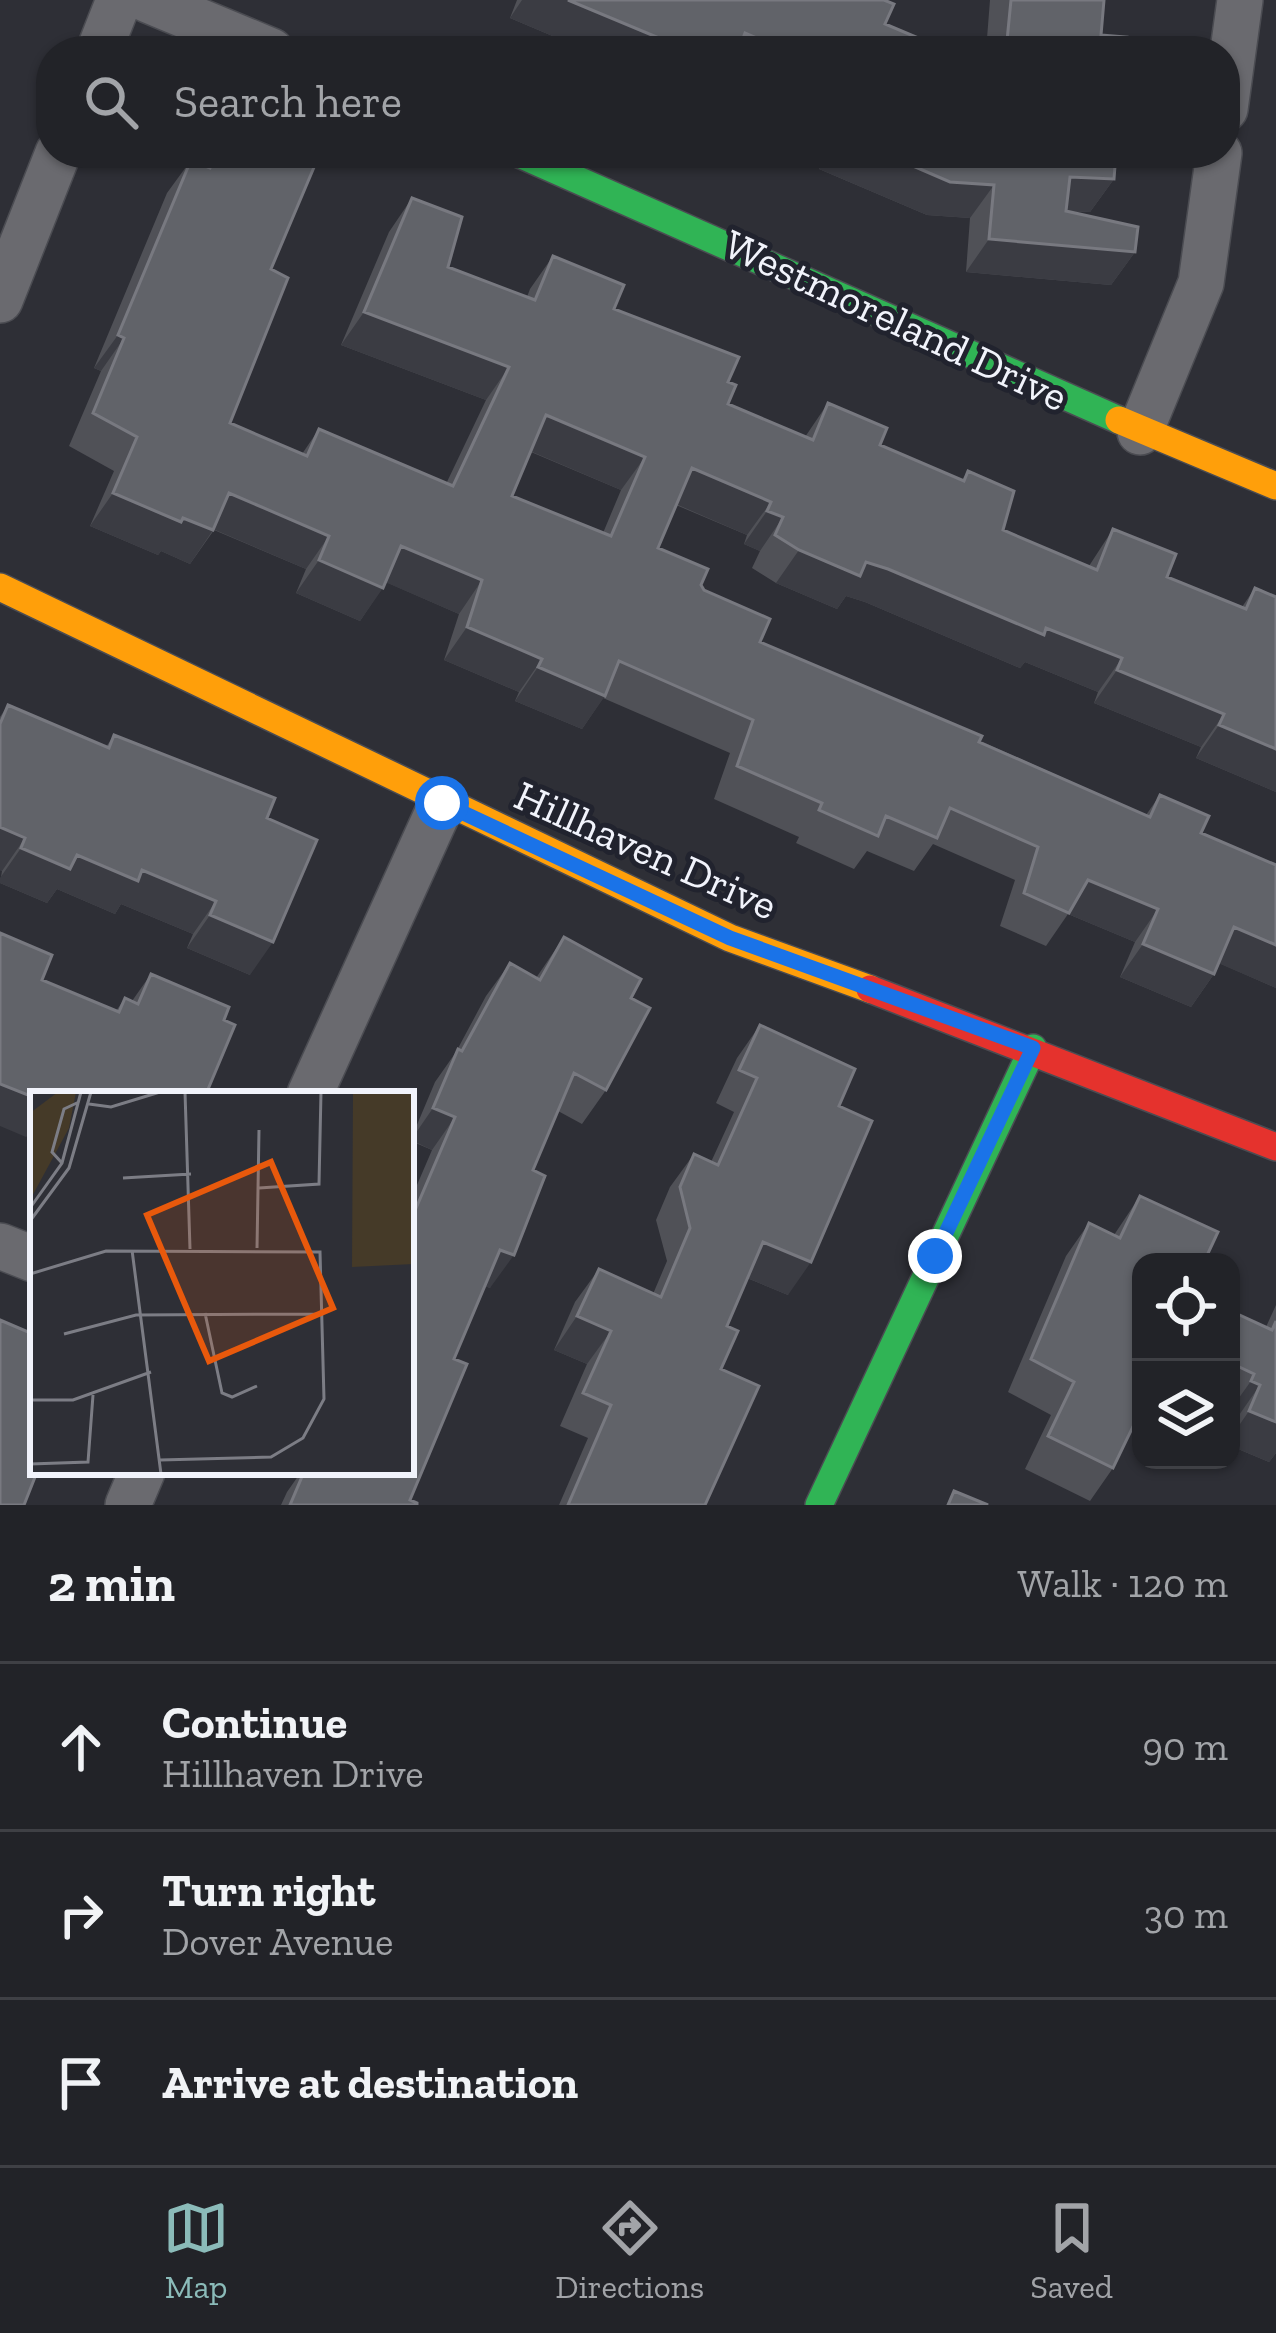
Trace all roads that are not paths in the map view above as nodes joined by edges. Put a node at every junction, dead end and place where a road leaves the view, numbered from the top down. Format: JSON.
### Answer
{"nodes":[{"id":1,"x":119,"y":0,"type":"edge"},
{"id":2,"x":148,"y":0,"type":"edge"},
{"id":3,"x":1240,"y":0,"type":"edge"},
{"id":4,"x":105,"y":36,"type":"edge"},
{"id":5,"x":235,"y":36,"type":"edge"},
{"id":6,"x":1235,"y":36,"type":"edge"},
{"id":7,"x":52,"y":168,"type":"edge"},
{"id":8,"x":553,"y":168,"type":"edge"},
{"id":9,"x":1217,"y":168,"type":"edge"},
{"id":10,"x":0,"y":299,"type":"edge"},
{"id":11,"x":1141,"y":432,"type":"junction"},
{"id":12,"x":1276,"y":486,"type":"edge"},
{"id":13,"x":0,"y":586,"type":"edge"},
{"id":14,"x":442,"y":803,"type":"junction"},
{"id":15,"x":1033,"y":1048,"type":"junction"},
{"id":16,"x":311,"y":1091,"type":"edge"},
{"id":17,"x":1276,"y":1147,"type":"edge"},
{"id":18,"x":0,"y":1246,"type":"edge"},
{"id":19,"x":30,"y":1258,"type":"edge"},
{"id":20,"x":141,"y":1475,"type":"edge"},
{"id":21,"x":128,"y":1505,"type":"edge"},
{"id":22,"x":819,"y":1505,"type":"edge"}],
"edges":[{"from":1,"to":4,"type":"street"},
{"from":2,"to":5,"type":"street"},
{"from":3,"to":6,"type":"street"},
{"from":7,"to":10,"type":"street"},
{"from":8,"to":11,"type":"street","name":"Westmoreland Drive"},
{"from":9,"to":11,"type":"street"},
{"from":11,"to":12,"type":"street","name":"Westmoreland Drive"},
{"from":13,"to":14,"type":"street","name":"Hillhaven Drive"},
{"from":14,"to":15,"type":"street","name":"Hillhaven Drive"},
{"from":14,"to":16,"type":"street"},
{"from":15,"to":17,"type":"street","name":"Hillhaven Drive"},
{"from":15,"to":22,"type":"street"},
{"from":18,"to":19,"type":"street"},
{"from":20,"to":21,"type":"street"}]}
